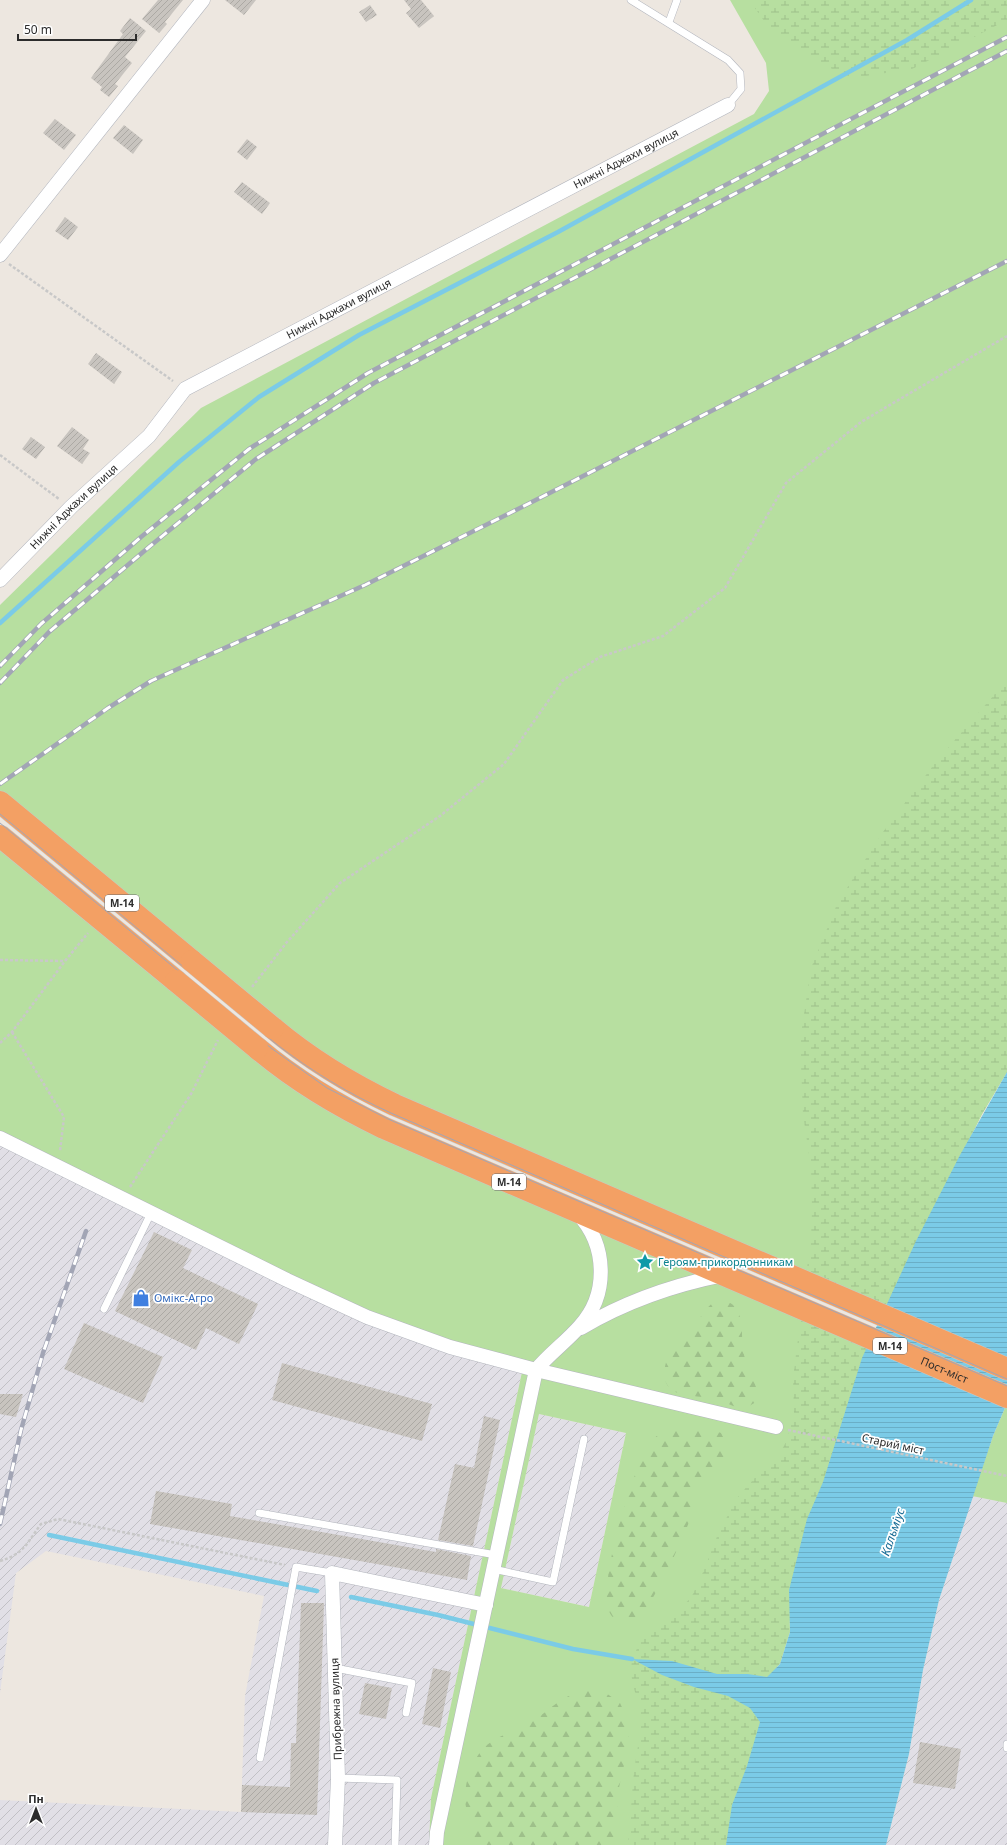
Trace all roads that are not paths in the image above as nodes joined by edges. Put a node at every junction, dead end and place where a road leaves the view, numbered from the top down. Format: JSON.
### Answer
{"nodes":[{"id":1,"x":203,"y":0,"type":"edge"},
{"id":2,"x":631,"y":0,"type":"edge"},
{"id":3,"x":677,"y":0,"type":"edge"},
{"id":4,"x":669,"y":22,"type":"junction"},
{"id":5,"x":728,"y":105,"type":"joint"},
{"id":6,"x":3,"y":259,"type":"edge"},
{"id":7,"x":0,"y":580,"type":"edge"},
{"id":8,"x":0,"y":802,"type":"edge"},
{"id":9,"x":0,"y":836,"type":"edge"},
{"id":10,"x":0,"y":1138,"type":"edge"},
{"id":11,"x":575,"y":1210,"type":"junction"},
{"id":12,"x":151,"y":1213,"type":"junction"},
{"id":13,"x":725,"y":1275,"type":"junction"},
{"id":14,"x":104,"y":1309,"type":"dead end"},
{"id":15,"x":570,"y":1335,"type":"junction"},
{"id":16,"x":1007,"y":1369,"type":"edge"},
{"id":17,"x":536,"y":1370,"type":"junction"},
{"id":18,"x":1007,"y":1397,"type":"edge"},
{"id":19,"x":776,"y":1427,"type":"road end"},
{"id":20,"x":584,"y":1439,"type":"dead end"},
{"id":21,"x":259,"y":1513,"type":"dead end"},
{"id":22,"x":496,"y":1555,"type":"junction"},
{"id":23,"x":493,"y":1569,"type":"junction"},
{"id":24,"x":332,"y":1574,"type":"junction"},
{"id":25,"x":485,"y":1609,"type":"junction"},
{"id":26,"x":335,"y":1668,"type":"junction"},
{"id":27,"x":406,"y":1713,"type":"dead end"},
{"id":28,"x":1007,"y":1744,"type":"edge"},
{"id":29,"x":1007,"y":1748,"type":"edge"},
{"id":30,"x":260,"y":1758,"type":"dead end"},
{"id":31,"x":338,"y":1778,"type":"junction"},
{"id":32,"x":335,"y":1845,"type":"edge"},
{"id":33,"x":395,"y":1845,"type":"edge"},
{"id":34,"x":436,"y":1845,"type":"edge"}],
"edges":[{"from":1,"to":6,"type":"street"},
{"from":2,"to":4,"type":"lane"},
{"from":3,"to":4,"type":"lane"},
{"from":4,"to":5,"type":"lane"},
{"from":5,"to":7,"type":"street","name":"Нижні Аджахи вулиця"},
{"from":8,"to":16,"type":"highway","number":"М-14","bridge":true},
{"from":9,"to":11,"type":"highway","number":"М-14","bridge":true},
{"from":10,"to":12,"type":"street"},
{"from":11,"to":13,"type":"highway","number":"М-14"},
{"from":11,"to":15,"type":"street"},
{"from":12,"to":14,"type":"lane"},
{"from":12,"to":17,"type":"street"},
{"from":13,"to":15,"type":"street"},
{"from":13,"to":18,"type":"highway","name":"Пост-міст","number":"М-14"},
{"from":15,"to":17,"type":"street"},
{"from":17,"to":19,"type":"street"},
{"from":17,"to":22,"type":"street"},
{"from":20,"to":23,"type":"lane"},
{"from":21,"to":22,"type":"lane"},
{"from":22,"to":23,"type":"street"},
{"from":23,"to":25,"type":"street"},
{"from":24,"to":25,"type":"street"},
{"from":24,"to":26,"type":"street","name":"Прибрежна вулиця"},
{"from":24,"to":30,"type":"lane"},
{"from":25,"to":34,"type":"street"},
{"from":26,"to":27,"type":"lane"},
{"from":26,"to":31,"type":"street","name":"Прибрежна вулиця"},
{"from":28,"to":29,"type":"lane"},
{"from":31,"to":32,"type":"street","name":"Прибрежна вулиця"},
{"from":31,"to":33,"type":"lane"}]}
